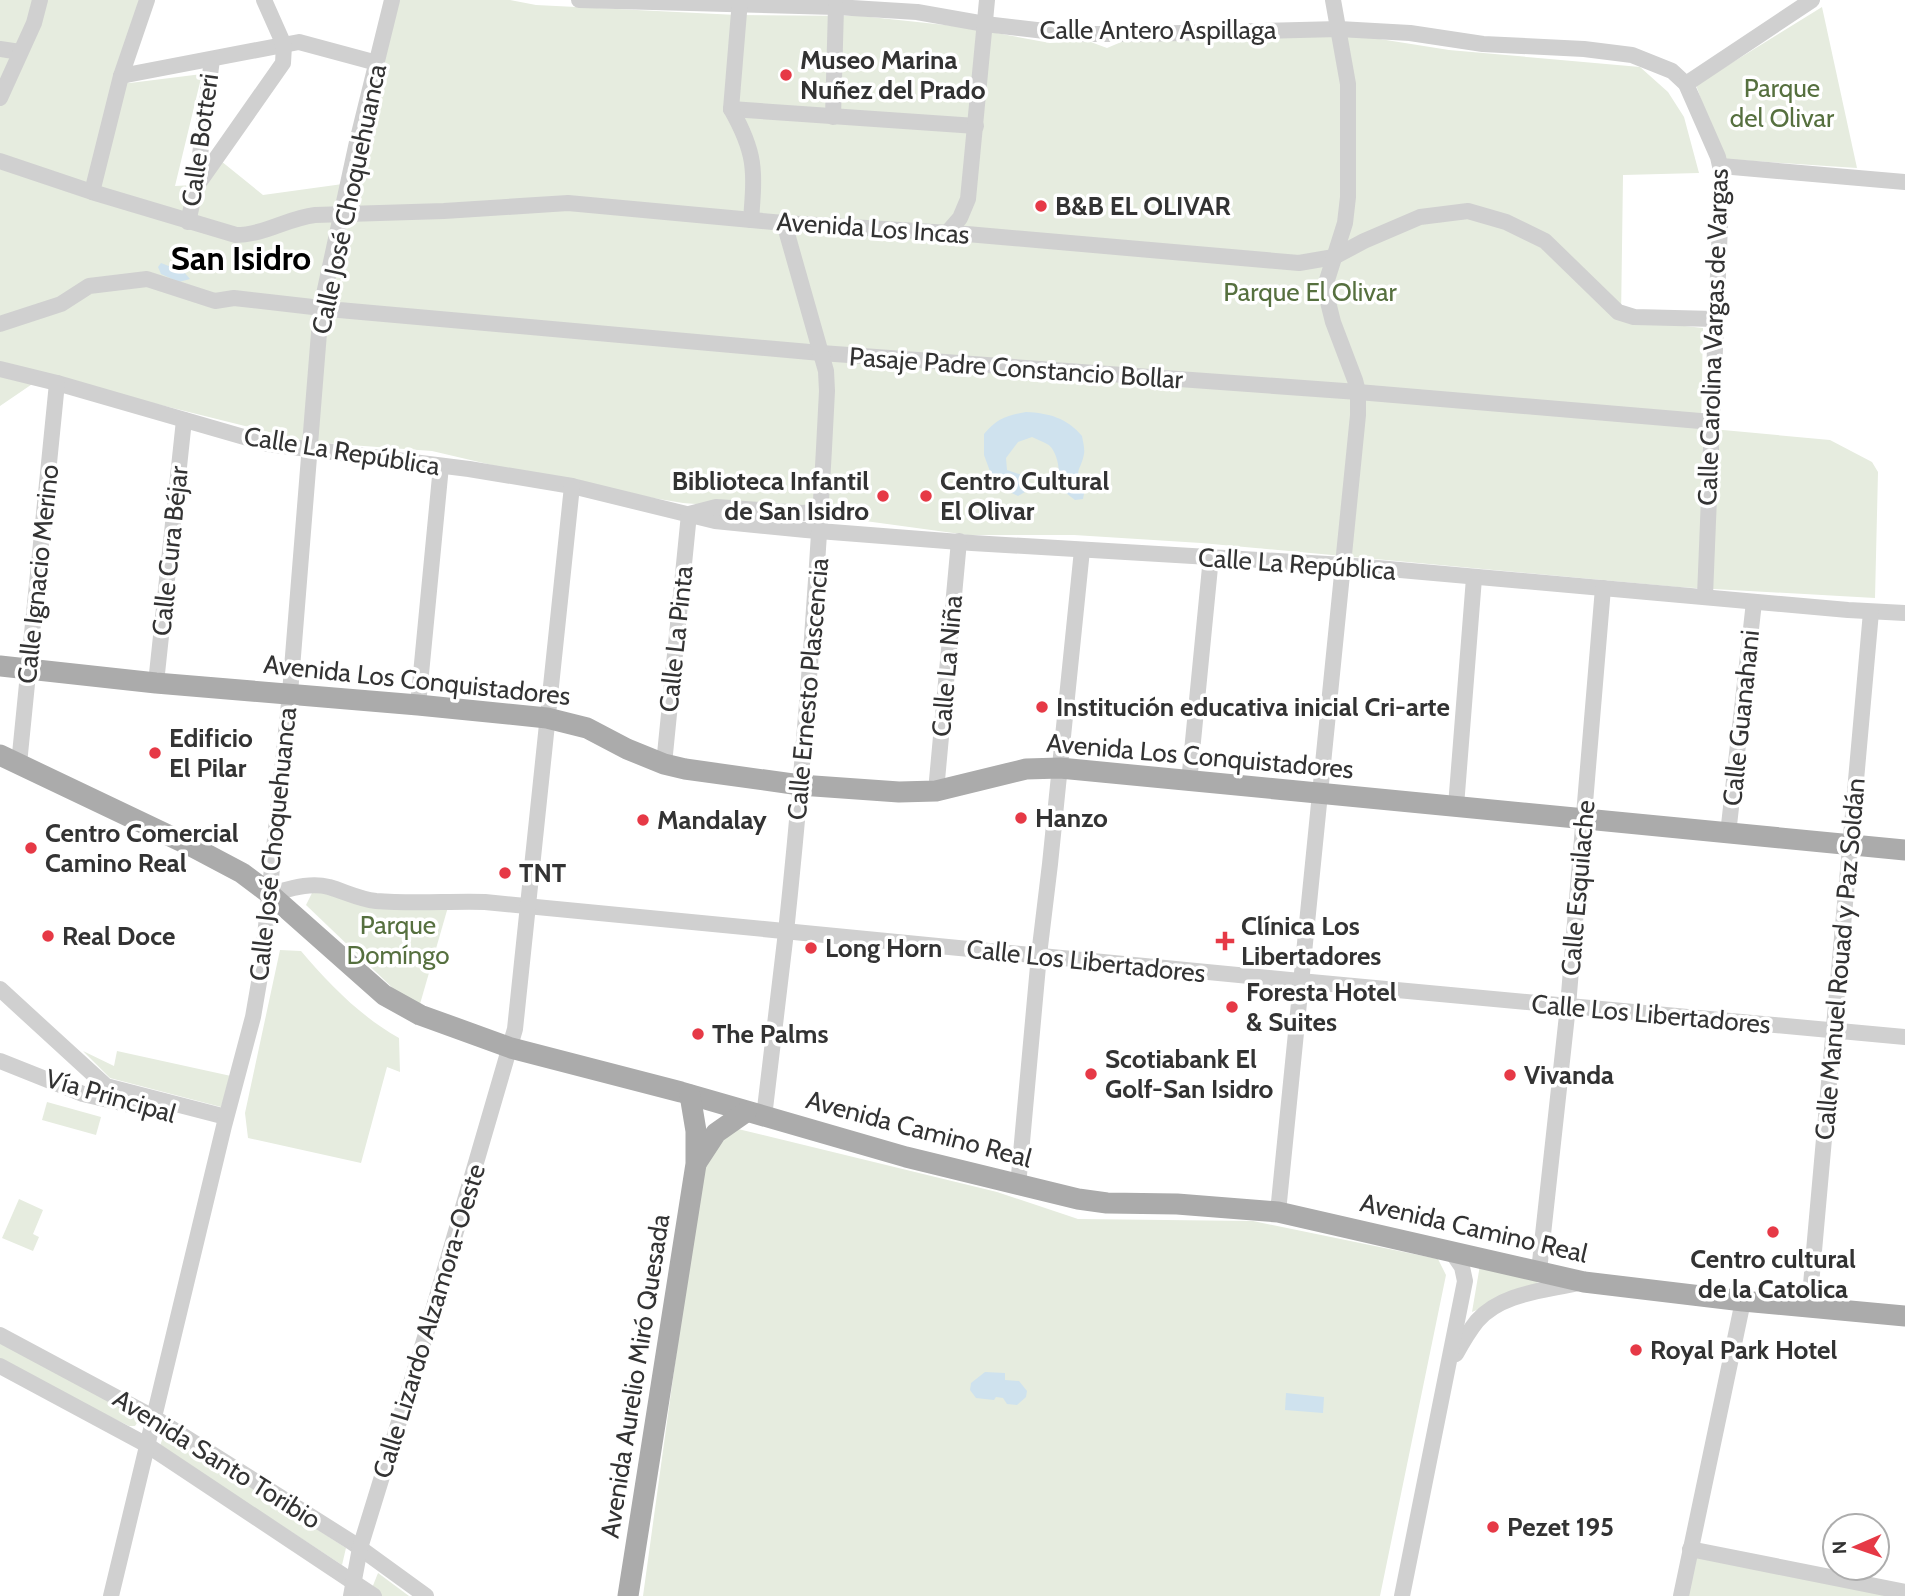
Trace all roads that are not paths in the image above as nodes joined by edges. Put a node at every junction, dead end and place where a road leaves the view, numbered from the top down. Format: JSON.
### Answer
{"nodes":[{"id":1,"x":40,"y":0,"type":"edge"},
{"id":2,"x":147,"y":0,"type":"edge"},
{"id":3,"x":264,"y":0,"type":"edge"},
{"id":4,"x":392,"y":0,"type":"edge"},
{"id":5,"x":579,"y":0,"type":"edge"},
{"id":6,"x":987,"y":0,"type":"edge"},
{"id":7,"x":1333,"y":0,"type":"edge"},
{"id":8,"x":1812,"y":0,"type":"edge"},
{"id":9,"x":740,"y":3,"type":"edge"},
{"id":10,"x":836,"y":8,"type":"junction"},
{"id":11,"x":985,"y":24,"type":"junction"},
{"id":12,"x":1339,"y":29,"type":"junction"},
{"id":13,"x":284,"y":45,"type":"junction"},
{"id":14,"x":0,"y":49,"type":"edge"},
{"id":15,"x":20,"y":52,"type":"junction"},
{"id":16,"x":212,"y":59,"type":"junction"},
{"id":17,"x":377,"y":63,"type":"junction"},
{"id":18,"x":121,"y":76,"type":"junction"},
{"id":19,"x":1686,"y":85,"type":"junction"},
{"id":20,"x":0,"y":98,"type":"edge"},
{"id":21,"x":731,"y":109,"type":"junction"},
{"id":22,"x":833,"y":117,"type":"junction"},
{"id":23,"x":976,"y":126,"type":"junction"},
{"id":24,"x":0,"y":161,"type":"edge"},
{"id":25,"x":1721,"y":166,"type":"junction"},
{"id":26,"x":1905,"y":182,"type":"edge"},
{"id":27,"x":196,"y":187,"type":"junction"},
{"id":28,"x":92,"y":192,"type":"junction"},
{"id":29,"x":342,"y":215,"type":"junction"},
{"id":30,"x":751,"y":220,"type":"junction"},
{"id":31,"x":188,"y":222,"type":"junction"},
{"id":32,"x":784,"y":223,"type":"junction"},
{"id":33,"x":947,"y":233,"type":"junction"},
{"id":34,"x":1335,"y":257,"type":"junction"},
{"id":35,"x":321,"y":308,"type":"junction"},
{"id":36,"x":1715,"y":319,"type":"junction"},
{"id":37,"x":0,"y":324,"type":"edge"},
{"id":38,"x":821,"y":353,"type":"junction"},
{"id":39,"x":0,"y":369,"type":"edge"},
{"id":40,"x":57,"y":383,"type":"junction"},
{"id":41,"x":1358,"y":392,"type":"junction"},
{"id":42,"x":184,"y":420,"type":"junction"},
{"id":43,"x":1712,"y":422,"type":"junction"},
{"id":44,"x":311,"y":451,"type":"junction"},
{"id":45,"x":440,"y":466,"type":"junction"},
{"id":46,"x":572,"y":486,"type":"junction"},
{"id":47,"x":821,"y":504,"type":"junction"},
{"id":48,"x":689,"y":514,"type":"junction"},
{"id":49,"x":820,"y":531,"type":"junction"},
{"id":50,"x":960,"y":541,"type":"junction"},
{"id":51,"x":1082,"y":550,"type":"junction"},
{"id":52,"x":1211,"y":557,"type":"junction"},
{"id":53,"x":1344,"y":565,"type":"junction"},
{"id":54,"x":1474,"y":578,"type":"junction"},
{"id":55,"x":1603,"y":587,"type":"junction"},
{"id":56,"x":1705,"y":596,"type":"junction"},
{"id":57,"x":1754,"y":602,"type":"junction"},
{"id":58,"x":1871,"y":612,"type":"junction"},
{"id":59,"x":1905,"y":613,"type":"edge"},
{"id":60,"x":0,"y":666,"type":"edge"},
{"id":61,"x":28,"y":671,"type":"junction"},
{"id":62,"x":156,"y":683,"type":"junction"},
{"id":63,"x":290,"y":693,"type":"junction"},
{"id":64,"x":418,"y":705,"type":"junction"},
{"id":65,"x":547,"y":718,"type":"junction"},
{"id":66,"x":10,"y":760,"type":"edge"},
{"id":67,"x":664,"y":764,"type":"junction"},
{"id":68,"x":1060,"y":768,"type":"junction"},
{"id":69,"x":1189,"y":782,"type":"junction"},
{"id":70,"x":800,"y":785,"type":"junction"},
{"id":71,"x":936,"y":791,"type":"junction"},
{"id":72,"x":1320,"y":794,"type":"junction"},
{"id":73,"x":1456,"y":806,"type":"junction"},
{"id":74,"x":1585,"y":819,"type":"junction"},
{"id":75,"x":1728,"y":834,"type":"junction"},
{"id":76,"x":1850,"y":846,"type":"junction"},
{"id":77,"x":1905,"y":850,"type":"edge"},
{"id":78,"x":271,"y":894,"type":"junction"},
{"id":79,"x":529,"y":907,"type":"junction"},
{"id":80,"x":786,"y":932,"type":"junction"},
{"id":81,"x":1039,"y":955,"type":"junction"},
{"id":82,"x":1300,"y":982,"type":"junction"},
{"id":83,"x":0,"y":989,"type":"edge"},
{"id":84,"x":1567,"y":1006,"type":"junction"},
{"id":85,"x":1833,"y":1031,"type":"junction"},
{"id":86,"x":1905,"y":1037,"type":"edge"},
{"id":87,"x":511,"y":1048,"type":"junction"},
{"id":88,"x":0,"y":1061,"type":"edge"},
{"id":89,"x":84,"y":1066,"type":"junction"},
{"id":90,"x":68,"y":1088,"type":"junction"},
{"id":91,"x":690,"y":1095,"type":"junction"},
{"id":92,"x":755,"y":1114,"type":"junction"},
{"id":93,"x":225,"y":1121,"type":"junction"},
{"id":94,"x":696,"y":1164,"type":"junction"},
{"id":95,"x":1018,"y":1186,"type":"junction"},
{"id":96,"x":1278,"y":1212,"type":"junction"},
{"id":97,"x":1453,"y":1254,"type":"junction"},
{"id":98,"x":1539,"y":1272,"type":"junction"},
{"id":99,"x":1584,"y":1282,"type":"junction"},
{"id":100,"x":1743,"y":1301,"type":"junction"},
{"id":101,"x":1809,"y":1307,"type":"junction"},
{"id":102,"x":1905,"y":1316,"type":"edge"},
{"id":103,"x":0,"y":1335,"type":"edge"},
{"id":104,"x":1451,"y":1362,"type":"junction"},
{"id":105,"x":0,"y":1366,"type":"edge"},
{"id":106,"x":155,"y":1418,"type":"junction"},
{"id":107,"x":146,"y":1445,"type":"junction"},
{"id":108,"x":360,"y":1548,"type":"junction"},
{"id":109,"x":1690,"y":1549,"type":"junction"},
{"id":110,"x":352,"y":1589,"type":"edge"},
{"id":111,"x":1905,"y":1592,"type":"edge"},
{"id":112,"x":111,"y":1596,"type":"edge"},
{"id":113,"x":374,"y":1596,"type":"edge"},
{"id":114,"x":426,"y":1596,"type":"edge"},
{"id":115,"x":628,"y":1596,"type":"edge"},
{"id":116,"x":1402,"y":1596,"type":"edge"},
{"id":117,"x":1681,"y":1596,"type":"edge"}],
"edges":[{"from":1,"to":15,"type":"street"},
{"from":2,"to":18,"type":"street"},
{"from":3,"to":13,"type":"street"},
{"from":4,"to":17,"type":"street","name":"Calle José Choquehuanca"},
{"from":5,"to":9,"type":"street","name":"Calle Antero Aspillaga"},
{"from":6,"to":11,"type":"street"},
{"from":7,"to":12,"type":"street"},
{"from":8,"to":19,"type":"street"},
{"from":9,"to":10,"type":"street","name":"Calle Antero Aspillaga"},
{"from":9,"to":21,"type":"street"},
{"from":10,"to":11,"type":"street","name":"Calle Antero Aspillaga"},
{"from":10,"to":22,"type":"street"},
{"from":11,"to":12,"type":"street","name":"Calle Antero Aspillaga"},
{"from":11,"to":23,"type":"street"},
{"from":12,"to":19,"type":"street","name":"Calle Antero Aspillaga"},
{"from":12,"to":34,"type":"street"},
{"from":13,"to":16,"type":"street"},
{"from":13,"to":17,"type":"street"},
{"from":13,"to":27,"type":"street"},
{"from":14,"to":15,"type":"street"},
{"from":15,"to":20,"type":"street"},
{"from":16,"to":18,"type":"street"},
{"from":16,"to":27,"type":"street","name":"Calle Botteri"},
{"from":17,"to":29,"type":"street","name":"Calle José Choquehuanca"},
{"from":18,"to":28,"type":"street"},
{"from":19,"to":25,"type":"street","name":"Calle Carolina Vargas de Vargas"},
{"from":21,"to":22,"type":"street"},
{"from":21,"to":30,"type":"street"},
{"from":22,"to":23,"type":"street"},
{"from":23,"to":33,"type":"street"},
{"from":24,"to":28,"type":"street","name":"Avenida Los Incas"},
{"from":25,"to":26,"type":"street"},
{"from":25,"to":36,"type":"street","name":"Calle Carolina Vargas de Vargas"},
{"from":27,"to":31,"type":"street","name":"Calle Botteri"},
{"from":28,"to":31,"type":"street","name":"Avenida Los Incas"},
{"from":29,"to":30,"type":"street","name":"Avenida Los Incas"},
{"from":29,"to":31,"type":"street","name":"Avenida Los Incas"},
{"from":29,"to":35,"type":"street","name":"Calle José Choquehuanca"},
{"from":30,"to":32,"type":"street","name":"Avenida Los Incas"},
{"from":32,"to":33,"type":"street","name":"Avenida Los Incas"},
{"from":32,"to":38,"type":"street","name":"Calle Ernesto Plascencia"},
{"from":33,"to":34,"type":"street","name":"Avenida Los Incas"},
{"from":34,"to":36,"type":"street","name":"Avenida Los Incas"},
{"from":34,"to":41,"type":"street"},
{"from":35,"to":37,"type":"street","name":"Pasaje Padre Constancio Bollar"},
{"from":35,"to":38,"type":"street","name":"Pasaje Padre Constancio Bollar"},
{"from":35,"to":44,"type":"street","name":"Calle José Choquehuanca"},
{"from":36,"to":43,"type":"street","name":"Calle Carolina Vargas de Vargas"},
{"from":38,"to":41,"type":"street","name":"Pasaje Padre Constancio Bollar"},
{"from":38,"to":47,"type":"street","name":"Calle Ernesto Plascencia"},
{"from":39,"to":40,"type":"street","name":"Calle La República"},
{"from":40,"to":42,"type":"street","name":"Calle La República"},
{"from":40,"to":61,"type":"street","name":"Calle Ignacio Merino"},
{"from":41,"to":43,"type":"street","name":"Pasaje Padre Constancio Bollar"},
{"from":41,"to":53,"type":"street"},
{"from":42,"to":44,"type":"street","name":"Calle La República"},
{"from":42,"to":62,"type":"street","name":"Calle Cura Béjar"},
{"from":43,"to":56,"type":"street","name":"Calle Carolina Vargas de Vargas"},
{"from":44,"to":45,"type":"street","name":"Calle La República"},
{"from":44,"to":63,"type":"street","name":"Calle José Choquehuanca"},
{"from":45,"to":46,"type":"street","name":"Calle La República"},
{"from":45,"to":64,"type":"street"},
{"from":46,"to":48,"type":"street","name":"Calle La República"},
{"from":46,"to":65,"type":"street","name":"Calle Lizardo Alzamora-Oeste"},
{"from":47,"to":48,"type":"street","name":"Calle La República"},
{"from":47,"to":49,"type":"street","name":"Calle Ernesto Plascencia"},
{"from":48,"to":49,"type":"street","name":"Calle La República"},
{"from":48,"to":67,"type":"street","name":"Calle La Pinta"},
{"from":49,"to":50,"type":"street","name":"Calle La República"},
{"from":49,"to":70,"type":"street","name":"Calle Ernesto Plascencia"},
{"from":50,"to":51,"type":"street","name":"Calle La República"},
{"from":50,"to":71,"type":"street","name":"Calle La Niña"},
{"from":51,"to":52,"type":"street","name":"Calle La República"},
{"from":51,"to":68,"type":"street"},
{"from":52,"to":53,"type":"street","name":"Calle La República"},
{"from":52,"to":69,"type":"street"},
{"from":53,"to":54,"type":"street","name":"Calle La República"},
{"from":53,"to":72,"type":"street"},
{"from":54,"to":55,"type":"street","name":"Calle La República"},
{"from":54,"to":73,"type":"street"},
{"from":55,"to":56,"type":"street","name":"Calle La República"},
{"from":55,"to":74,"type":"street","name":"Calle Esquilache"},
{"from":56,"to":57,"type":"street","name":"Calle La República"},
{"from":57,"to":58,"type":"street","name":"Calle La República"},
{"from":57,"to":75,"type":"street","name":"Calle Guanahani"},
{"from":58,"to":59,"type":"street","name":"Calle La República"},
{"from":58,"to":76,"type":"street","name":"Calle Manuel Rouad y Paz Soldán"},
{"from":60,"to":61,"type":"main road","name":"Avenida Los Conquistadores"},
{"from":61,"to":62,"type":"main road","name":"Avenida Los Conquistadores"},
{"from":61,"to":66,"type":"street","name":"Calle Ignacio Merino"},
{"from":62,"to":63,"type":"main road","name":"Avenida Los Conquistadores"},
{"from":63,"to":64,"type":"main road","name":"Avenida Los Conquistadores"},
{"from":63,"to":78,"type":"street","name":"Calle José Choquehuanca"},
{"from":64,"to":65,"type":"main road","name":"Avenida Los Conquistadores"},
{"from":65,"to":67,"type":"main road","name":"Avenida Los Conquistadores"},
{"from":65,"to":79,"type":"street","name":"Calle Lizardo Alzamora-Oeste"},
{"from":66,"to":78,"type":"main road","name":"Avenida Camino Real"},
{"from":67,"to":70,"type":"main road","name":"Avenida Los Conquistadores"},
{"from":68,"to":69,"type":"main road","name":"Avenida Los Conquistadores"},
{"from":68,"to":71,"type":"main road","name":"Avenida Los Conquistadores"},
{"from":68,"to":81,"type":"street"},
{"from":69,"to":72,"type":"main road","name":"Avenida Los Conquistadores"},
{"from":70,"to":71,"type":"main road","name":"Avenida Los Conquistadores"},
{"from":70,"to":80,"type":"street","name":"Calle Ernesto Plascencia"},
{"from":72,"to":73,"type":"main road","name":"Avenida Los Conquistadores"},
{"from":72,"to":82,"type":"street"},
{"from":73,"to":74,"type":"main road","name":"Avenida Los Conquistadores"},
{"from":74,"to":75,"type":"main road","name":"Avenida Los Conquistadores"},
{"from":74,"to":84,"type":"street","name":"Calle Esquilache"},
{"from":75,"to":76,"type":"main road","name":"Avenida Los Conquistadores"},
{"from":76,"to":77,"type":"main road","name":"Avenida Los Conquistadores"},
{"from":76,"to":85,"type":"street","name":"Calle Manuel Rouad y Paz Soldán"},
{"from":78,"to":79,"type":"street","name":"Calle Los Libertadores"},
{"from":78,"to":87,"type":"main road","name":"Avenida Camino Real"},
{"from":78,"to":93,"type":"street","name":"Calle José Choquehuanca"},
{"from":79,"to":80,"type":"street","name":"Calle Los Libertadores"},
{"from":79,"to":87,"type":"street","name":"Calle Lizardo Alzamora-Oeste"},
{"from":80,"to":81,"type":"street","name":"Calle Los Libertadores"},
{"from":80,"to":92,"type":"street","name":"Calle Ernesto Plascencia"},
{"from":81,"to":82,"type":"street","name":"Calle Los Libertadores"},
{"from":81,"to":95,"type":"street"},
{"from":82,"to":84,"type":"street","name":"Calle Los Libertadores"},
{"from":82,"to":96,"type":"street"},
{"from":83,"to":89,"type":"street"},
{"from":84,"to":85,"type":"street","name":"Calle Los Libertadores"},
{"from":84,"to":98,"type":"street","name":"Calle Esquilache"},
{"from":85,"to":86,"type":"street","name":"Calle Los Libertadores"},
{"from":85,"to":101,"type":"street","name":"Calle Manuel Rouad y Paz Soldán"},
{"from":87,"to":91,"type":"main road","name":"Avenida Camino Real"},
{"from":87,"to":108,"type":"street","name":"Calle Lizardo Alzamora-Oeste"},
{"from":88,"to":90,"type":"street","name":"Vía Principal"},
{"from":89,"to":90,"type":"street"},
{"from":89,"to":93,"type":"street"},
{"from":90,"to":93,"type":"street","name":"Vía Principal"},
{"from":91,"to":92,"type":"main road","name":"Avenida Camino Real"},
{"from":91,"to":94,"type":"main road","name":"Avenida Aurelio Miró Quesada"},
{"from":92,"to":94,"type":"main road","name":"Avenida Aurelio Miró Quesada"},
{"from":92,"to":95,"type":"main road","name":"Avenida Camino Real"},
{"from":93,"to":106,"type":"street","name":"Calle José Choquehuanca"},
{"from":94,"to":115,"type":"main road","name":"Avenida Aurelio Miró Quesada"},
{"from":95,"to":96,"type":"main road","name":"Avenida Camino Real"},
{"from":96,"to":97,"type":"main road","name":"Avenida Camino Real"},
{"from":97,"to":98,"type":"main road","name":"Avenida Camino Real"},
{"from":97,"to":104,"type":"street"},
{"from":98,"to":99,"type":"main road","name":"Avenida Camino Real"},
{"from":99,"to":100,"type":"main road","name":"Avenida Camino Real"},
{"from":99,"to":104,"type":"street"},
{"from":100,"to":101,"type":"main road","name":"Avenida Camino Real"},
{"from":100,"to":109,"type":"street"},
{"from":101,"to":102,"type":"main road","name":"Avenida Camino Real"},
{"from":103,"to":106,"type":"street","name":"Avenida Santo Toribio"},
{"from":104,"to":116,"type":"street"},
{"from":105,"to":107,"type":"street","name":"Avenida Santo Toribio"},
{"from":106,"to":107,"type":"street","name":"Calle José Choquehuanca"},
{"from":106,"to":108,"type":"street","name":"Avenida Santo Toribio"},
{"from":107,"to":110,"type":"street","name":"Avenida Santo Toribio"},
{"from":107,"to":112,"type":"street","name":"Calle José Choquehuanca"},
{"from":108,"to":110,"type":"street","name":"Calle Lizardo Alzamora-Oeste"},
{"from":108,"to":114,"type":"street","name":"Avenida Santo Toribio"},
{"from":109,"to":111,"type":"street"},
{"from":109,"to":117,"type":"street"},
{"from":110,"to":113,"type":"street","name":"Avenida Santo Toribio"}]}
